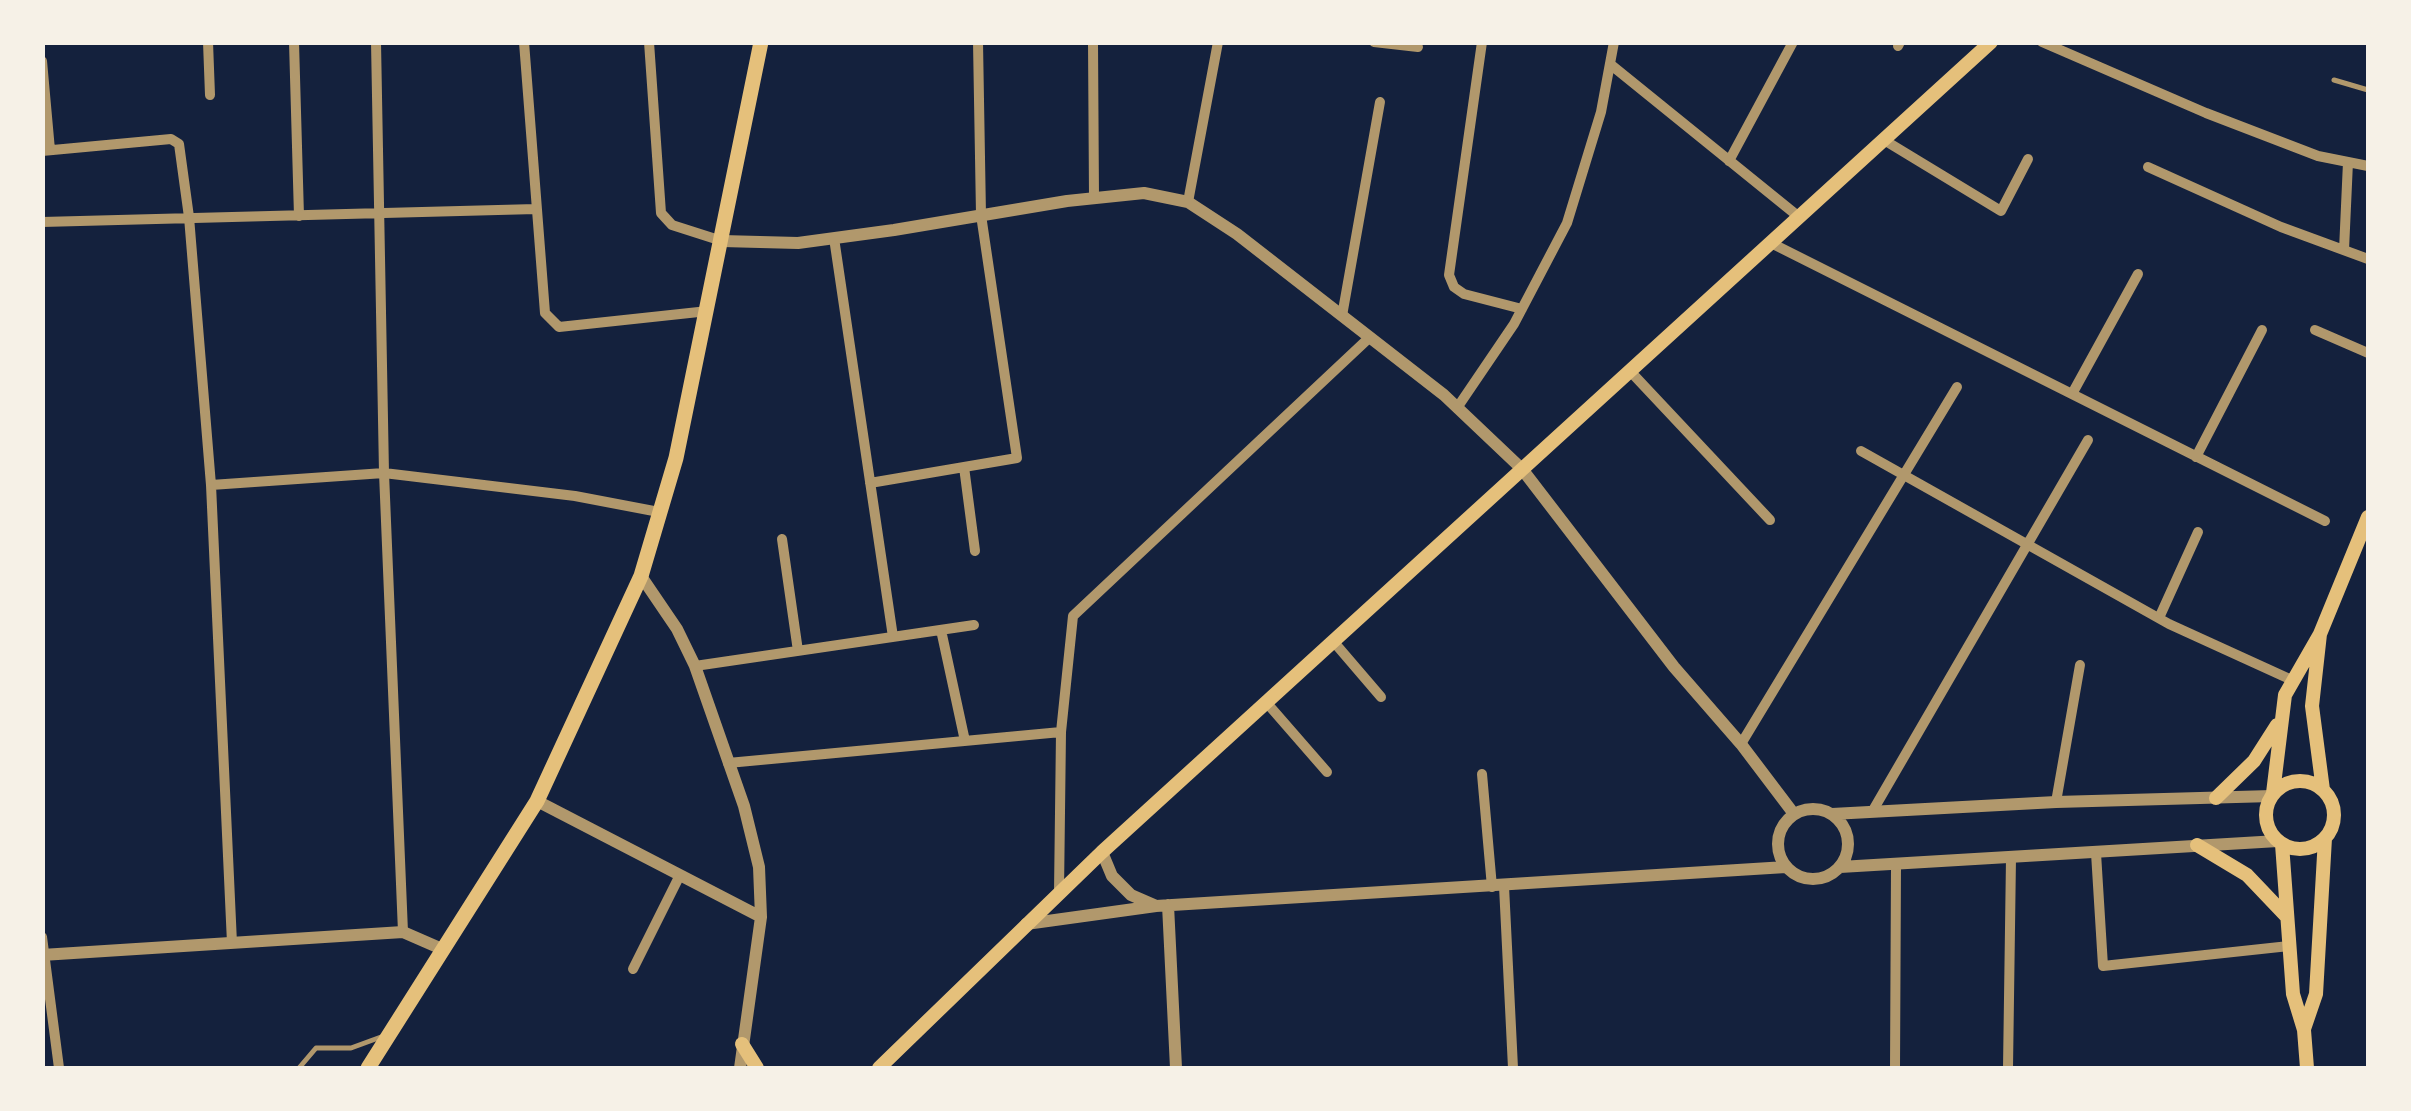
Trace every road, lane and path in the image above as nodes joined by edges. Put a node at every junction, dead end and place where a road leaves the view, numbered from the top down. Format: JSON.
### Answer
{"nodes":[{"id":1,"x":208,"y":42,"type":"edge"},
{"id":2,"x":294,"y":42,"type":"edge"},
{"id":3,"x":376,"y":42,"type":"edge"},
{"id":4,"x":524,"y":42,"type":"edge"},
{"id":5,"x":650,"y":42,"type":"edge"},
{"id":6,"x":761,"y":42,"type":"edge"},
{"id":7,"x":978,"y":42,"type":"edge"},
{"id":8,"x":1093,"y":42,"type":"edge"},
{"id":9,"x":1218,"y":42,"type":"edge"},
{"id":10,"x":1374,"y":42,"type":"edge"},
{"id":11,"x":1482,"y":42,"type":"edge"},
{"id":12,"x":1614,"y":42,"type":"edge"},
{"id":13,"x":1794,"y":42,"type":"edge"},
{"id":14,"x":1991,"y":42,"type":"edge"},
{"id":15,"x":2042,"y":42,"type":"edge"},
{"id":16,"x":1418,"y":48,"type":"dead end"},
{"id":17,"x":42,"y":61,"type":"edge"},
{"id":18,"x":1610,"y":64,"type":"junction"},
{"id":19,"x":2334,"y":80,"type":"dead end"},
{"id":20,"x":2368,"y":90,"type":"edge"},
{"id":21,"x":210,"y":95,"type":"dead end"},
{"id":22,"x":1380,"y":102,"type":"dead end"},
{"id":23,"x":1884,"y":140,"type":"junction"},
{"id":24,"x":46,"y":151,"type":"edge"},
{"id":25,"x":2028,"y":158,"type":"dead end"},
{"id":26,"x":1729,"y":161,"type":"junction"},
{"id":27,"x":2348,"y":162,"type":"junction"},
{"id":28,"x":2368,"y":166,"type":"edge"},
{"id":29,"x":2148,"y":168,"type":"dead end"},
{"id":30,"x":1094,"y":198,"type":"junction"},
{"id":31,"x":1188,"y":202,"type":"junction"},
{"id":32,"x":536,"y":209,"type":"junction"},
{"id":33,"x":379,"y":212,"type":"junction"},
{"id":34,"x":981,"y":215,"type":"junction"},
{"id":35,"x":299,"y":216,"type":"junction"},
{"id":36,"x":189,"y":217,"type":"junction"},
{"id":37,"x":1799,"y":217,"type":"junction"},
{"id":38,"x":42,"y":222,"type":"edge"},
{"id":39,"x":834,"y":238,"type":"junction"},
{"id":40,"x":722,"y":241,"type":"junction"},
{"id":41,"x":1770,"y":243,"type":"junction"},
{"id":42,"x":2344,"y":250,"type":"junction"},
{"id":43,"x":2368,"y":258,"type":"edge"},
{"id":44,"x":2138,"y":274,"type":"dead end"},
{"id":45,"x":1522,"y":309,"type":"junction"},
{"id":46,"x":708,"y":311,"type":"junction"},
{"id":47,"x":1342,"y":316,"type":"junction"},
{"id":48,"x":2262,"y":330,"type":"dead end"},
{"id":49,"x":2316,"y":330,"type":"dead end"},
{"id":50,"x":1370,"y":338,"type":"junction"},
{"id":51,"x":2368,"y":353,"type":"edge"},
{"id":52,"x":1630,"y":371,"type":"junction"},
{"id":53,"x":1957,"y":387,"type":"dead end"},
{"id":54,"x":2072,"y":394,"type":"junction"},
{"id":55,"x":1457,"y":408,"type":"junction"},
{"id":56,"x":2088,"y":440,"type":"dead end"},
{"id":57,"x":1861,"y":450,"type":"dead end"},
{"id":58,"x":2196,"y":456,"type":"junction"},
{"id":59,"x":964,"y":467,"type":"junction"},
{"id":60,"x":1522,"y":469,"type":"junction"},
{"id":61,"x":384,"y":474,"type":"junction"},
{"id":62,"x":1905,"y":476,"type":"junction"},
{"id":63,"x":870,"y":483,"type":"junction"},
{"id":64,"x":211,"y":485,"type":"junction"},
{"id":65,"x":659,"y":512,"type":"junction"},
{"id":66,"x":2368,"y":517,"type":"edge"},
{"id":67,"x":1770,"y":520,"type":"dead end"},
{"id":68,"x":2326,"y":521,"type":"dead end"},
{"id":69,"x":2198,"y":532,"type":"dead end"},
{"id":70,"x":782,"y":539,"type":"dead end"},
{"id":71,"x":2028,"y":545,"type":"junction"},
{"id":72,"x":975,"y":552,"type":"dead end"},
{"id":73,"x":641,"y":576,"type":"junction"},
{"id":74,"x":2160,"y":618,"type":"junction"},
{"id":75,"x":974,"y":625,"type":"dead end"},
{"id":76,"x":941,"y":630,"type":"junction"},
{"id":77,"x":2320,"y":634,"type":"junction"},
{"id":78,"x":893,"y":637,"type":"junction"},
{"id":79,"x":1333,"y":641,"type":"junction"},
{"id":80,"x":798,"y":650,"type":"junction"},
{"id":81,"x":695,"y":666,"type":"junction"},
{"id":82,"x":2080,"y":666,"type":"dead end"},
{"id":83,"x":2294,"y":681,"type":"junction"},
{"id":84,"x":1381,"y":697,"type":"dead end"},
{"id":85,"x":1266,"y":702,"type":"junction"},
{"id":86,"x":2282,"y":716,"type":"junction"},
{"id":87,"x":1061,"y":732,"type":"junction"},
{"id":88,"x":965,"y":741,"type":"junction"},
{"id":89,"x":1741,"y":744,"type":"junction"},
{"id":90,"x":728,"y":763,"type":"junction"},
{"id":91,"x":1327,"y":772,"type":"dead end"},
{"id":92,"x":1482,"y":774,"type":"dead end"},
{"id":93,"x":2323,"y":790,"type":"junction"},
{"id":94,"x":2272,"y":794,"type":"junction"},
{"id":95,"x":2216,"y":798,"type":"junction"},
{"id":96,"x":537,"y":801,"type":"junction"},
{"id":97,"x":2056,"y":802,"type":"junction"},
{"id":98,"x":1872,"y":812,"type":"junction"},
{"id":99,"x":1794,"y":814,"type":"junction"},
{"id":100,"x":1832,"y":814,"type":"junction"},
{"id":101,"x":2325,"y":838,"type":"junction"},
{"id":102,"x":2280,"y":843,"type":"junction"},
{"id":103,"x":2197,"y":845,"type":"junction"},
{"id":104,"x":1102,"y":852,"type":"junction"},
{"id":105,"x":2096,"y":854,"type":"junction"},
{"id":106,"x":2012,"y":858,"type":"junction"},
{"id":107,"x":1896,"y":866,"type":"junction"},
{"id":108,"x":1786,"y":867,"type":"junction"},
{"id":109,"x":1840,"y":867,"type":"junction"},
{"id":110,"x":680,"y":875,"type":"junction"},
{"id":111,"x":1498,"y":887,"type":"junction"},
{"id":112,"x":1059,"y":892,"type":"junction"},
{"id":113,"x":1162,"y":905,"type":"junction"},
{"id":114,"x":2287,"y":917,"type":"junction"},
{"id":115,"x":761,"y":918,"type":"junction"},
{"id":116,"x":1023,"y":925,"type":"junction"},
{"id":117,"x":403,"y":932,"type":"junction"},
{"id":118,"x":42,"y":936,"type":"edge"},
{"id":119,"x":232,"y":942,"type":"junction"},
{"id":120,"x":2290,"y":946,"type":"junction"},
{"id":121,"x":442,"y":949,"type":"junction"},
{"id":122,"x":43,"y":955,"type":"edge"},
{"id":123,"x":633,"y":969,"type":"dead end"},
{"id":124,"x":2304,"y":1030,"type":"junction"},
{"id":125,"x":389,"y":1034,"type":"junction"},
{"id":126,"x":742,"y":1044,"type":"junction"},
{"id":127,"x":59,"y":1068,"type":"edge"},
{"id":128,"x":299,"y":1068,"type":"edge"},
{"id":129,"x":368,"y":1068,"type":"edge"},
{"id":130,"x":740,"y":1068,"type":"edge"},
{"id":131,"x":757,"y":1068,"type":"edge"},
{"id":132,"x":879,"y":1068,"type":"edge"},
{"id":133,"x":1176,"y":1068,"type":"edge"},
{"id":134,"x":1513,"y":1068,"type":"edge"},
{"id":135,"x":1894,"y":1068,"type":"edge"},
{"id":136,"x":2008,"y":1068,"type":"edge"},
{"id":137,"x":2307,"y":1068,"type":"edge"}],
"edges":[{"from":1,"to":21,"type":"street"},
{"from":2,"to":35,"type":"street"},
{"from":3,"to":33,"type":"street"},
{"from":4,"to":32,"type":"street"},
{"from":5,"to":40,"type":"street"},
{"from":6,"to":40,"type":"main road"},
{"from":7,"to":34,"type":"street"},
{"from":8,"to":30,"type":"street"},
{"from":9,"to":31,"type":"street"},
{"from":10,"to":16,"type":"street"},
{"from":11,"to":45,"type":"street"},
{"from":12,"to":18,"type":"street"},
{"from":13,"to":26,"type":"street"},
{"from":14,"to":23,"type":"main road"},
{"from":15,"to":27,"type":"street"},
{"from":17,"to":24,"type":"street"},
{"from":18,"to":26,"type":"street"},
{"from":18,"to":45,"type":"street"},
{"from":19,"to":20,"type":"lane"},
{"from":22,"to":47,"type":"street"},
{"from":23,"to":25,"type":"street"},
{"from":23,"to":37,"type":"main road"},
{"from":24,"to":36,"type":"street"},
{"from":26,"to":37,"type":"street"},
{"from":27,"to":28,"type":"street"},
{"from":27,"to":42,"type":"street"},
{"from":29,"to":42,"type":"street"},
{"from":30,"to":31,"type":"street"},
{"from":30,"to":34,"type":"street"},
{"from":31,"to":47,"type":"street"},
{"from":32,"to":33,"type":"street"},
{"from":32,"to":46,"type":"street"},
{"from":33,"to":35,"type":"street"},
{"from":33,"to":61,"type":"street"},
{"from":34,"to":39,"type":"street"},
{"from":34,"to":59,"type":"street"},
{"from":35,"to":36,"type":"street"},
{"from":36,"to":38,"type":"street"},
{"from":36,"to":64,"type":"street"},
{"from":37,"to":41,"type":"main road"},
{"from":39,"to":40,"type":"street"},
{"from":39,"to":63,"type":"street"},
{"from":40,"to":46,"type":"main road"},
{"from":41,"to":52,"type":"main road"},
{"from":41,"to":54,"type":"street"},
{"from":42,"to":43,"type":"street"},
{"from":44,"to":54,"type":"street"},
{"from":45,"to":55,"type":"street"},
{"from":46,"to":65,"type":"main road"},
{"from":47,"to":50,"type":"street"},
{"from":48,"to":58,"type":"street"},
{"from":49,"to":51,"type":"street"},
{"from":50,"to":55,"type":"street"},
{"from":50,"to":87,"type":"street"},
{"from":52,"to":60,"type":"main road"},
{"from":52,"to":67,"type":"street"},
{"from":53,"to":62,"type":"street"},
{"from":54,"to":58,"type":"street"},
{"from":55,"to":60,"type":"street"},
{"from":56,"to":71,"type":"street"},
{"from":57,"to":62,"type":"street"},
{"from":58,"to":68,"type":"street"},
{"from":59,"to":63,"type":"street"},
{"from":59,"to":72,"type":"street"},
{"from":60,"to":79,"type":"main road"},
{"from":60,"to":89,"type":"street"},
{"from":61,"to":64,"type":"street"},
{"from":61,"to":65,"type":"street"},
{"from":61,"to":117,"type":"street"},
{"from":62,"to":71,"type":"street"},
{"from":62,"to":89,"type":"street"},
{"from":63,"to":78,"type":"street"},
{"from":64,"to":119,"type":"street"},
{"from":65,"to":73,"type":"main road"},
{"from":66,"to":77,"type":"main road"},
{"from":69,"to":74,"type":"street"},
{"from":70,"to":80,"type":"street"},
{"from":71,"to":74,"type":"street"},
{"from":71,"to":98,"type":"street"},
{"from":73,"to":81,"type":"street"},
{"from":73,"to":96,"type":"main road"},
{"from":74,"to":83,"type":"street"},
{"from":75,"to":76,"type":"street"},
{"from":76,"to":78,"type":"street"},
{"from":76,"to":88,"type":"street"},
{"from":77,"to":83,"type":"main road"},
{"from":77,"to":93,"type":"main road"},
{"from":78,"to":80,"type":"street"},
{"from":79,"to":84,"type":"street"},
{"from":79,"to":85,"type":"main road"},
{"from":80,"to":81,"type":"street"},
{"from":81,"to":90,"type":"street"},
{"from":82,"to":97,"type":"street"},
{"from":83,"to":86,"type":"main road"},
{"from":85,"to":91,"type":"street"},
{"from":85,"to":104,"type":"main road"},
{"from":86,"to":94,"type":"main road"},
{"from":86,"to":95,"type":"main road"},
{"from":87,"to":88,"type":"street"},
{"from":87,"to":112,"type":"street"},
{"from":88,"to":90,"type":"street"},
{"from":89,"to":99,"type":"street"},
{"from":90,"to":115,"type":"street"},
{"from":92,"to":111,"type":"street"},
{"from":93,"to":94,"type":"main road"},
{"from":93,"to":101,"type":"main road"},
{"from":94,"to":95,"type":"street"},
{"from":94,"to":102,"type":"main road"},
{"from":95,"to":97,"type":"street"},
{"from":96,"to":110,"type":"street"},
{"from":96,"to":121,"type":"main road"},
{"from":97,"to":98,"type":"street"},
{"from":98,"to":100,"type":"street"},
{"from":99,"to":100,"type":"street"},
{"from":99,"to":108,"type":"street"},
{"from":100,"to":109,"type":"street"},
{"from":101,"to":102,"type":"main road"},
{"from":101,"to":124,"type":"main road"},
{"from":102,"to":103,"type":"street"},
{"from":102,"to":114,"type":"main road"},
{"from":103,"to":105,"type":"street"},
{"from":103,"to":114,"type":"main road"},
{"from":104,"to":112,"type":"main road"},
{"from":104,"to":113,"type":"street"},
{"from":105,"to":106,"type":"street"},
{"from":105,"to":120,"type":"street"},
{"from":106,"to":107,"type":"street"},
{"from":106,"to":136,"type":"street"},
{"from":107,"to":109,"type":"street"},
{"from":107,"to":135,"type":"street"},
{"from":108,"to":109,"type":"street"},
{"from":108,"to":111,"type":"street"},
{"from":110,"to":115,"type":"street"},
{"from":110,"to":123,"type":"street"},
{"from":111,"to":113,"type":"street"},
{"from":111,"to":134,"type":"street"},
{"from":112,"to":116,"type":"main road"},
{"from":113,"to":116,"type":"street"},
{"from":113,"to":133,"type":"street"},
{"from":114,"to":120,"type":"main road"},
{"from":115,"to":126,"type":"street"},
{"from":116,"to":132,"type":"main road"},
{"from":117,"to":119,"type":"street"},
{"from":117,"to":121,"type":"street"},
{"from":118,"to":122,"type":"street"},
{"from":119,"to":122,"type":"street"},
{"from":120,"to":124,"type":"main road"},
{"from":121,"to":125,"type":"main road"},
{"from":122,"to":127,"type":"street"},
{"from":124,"to":137,"type":"main road"},
{"from":125,"to":128,"type":"lane"},
{"from":125,"to":129,"type":"main road"},
{"from":126,"to":130,"type":"street"},
{"from":126,"to":131,"type":"main road"}]}
